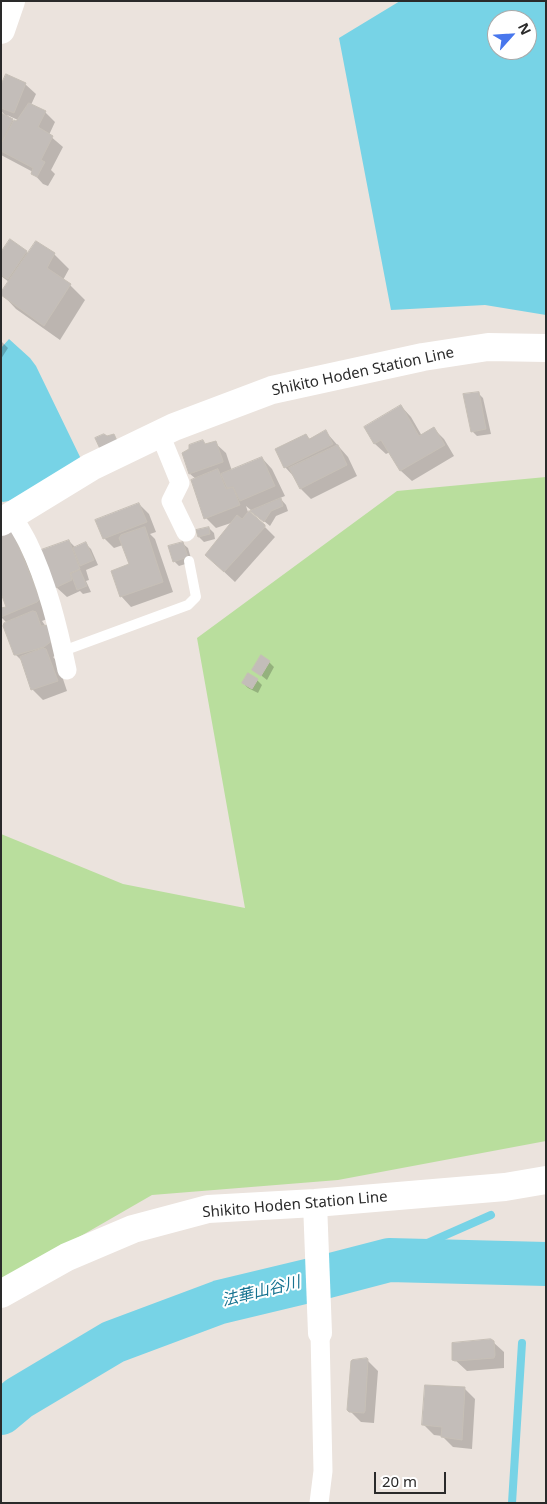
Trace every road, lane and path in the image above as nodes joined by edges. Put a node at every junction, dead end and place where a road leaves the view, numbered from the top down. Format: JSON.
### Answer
{"nodes":[{"id":1,"x":11,"y":1,"type":"edge"},
{"id":2,"x":1,"y":30,"type":"edge"},
{"id":3,"x":546,"y":348,"type":"edge"},
{"id":4,"x":160,"y":434,"type":"junction"},
{"id":5,"x":7,"y":519,"type":"edge"},
{"id":6,"x":186,"y":532,"type":"dead end"},
{"id":7,"x":189,"y":561,"type":"dead end"},
{"id":8,"x":65,"y":661,"type":"joint"},
{"id":9,"x":546,"y":1180,"type":"edge"},
{"id":10,"x":315,"y":1203,"type":"junction"},
{"id":11,"x":1,"y":1294,"type":"edge"},
{"id":12,"x":320,"y":1333,"type":"joint"},
{"id":13,"x":319,"y":1503,"type":"edge"}],
"edges":[{"from":1,"to":2,"type":"main road"},
{"from":3,"to":4,"type":"main road","name":"Shikito Hoden Station Line"},
{"from":4,"to":5,"type":"main road","name":"Shikito Hoden Station Line"},
{"from":4,"to":6,"type":"street"},
{"from":5,"to":8,"type":"street"},
{"from":7,"to":8,"type":"lane"},
{"from":9,"to":10,"type":"main road","name":"Shikito Hoden Station Line"},
{"from":10,"to":11,"type":"main road","name":"Shikito Hoden Station Line"},
{"from":10,"to":12,"type":"street"},
{"from":12,"to":13,"type":"street"}]}
